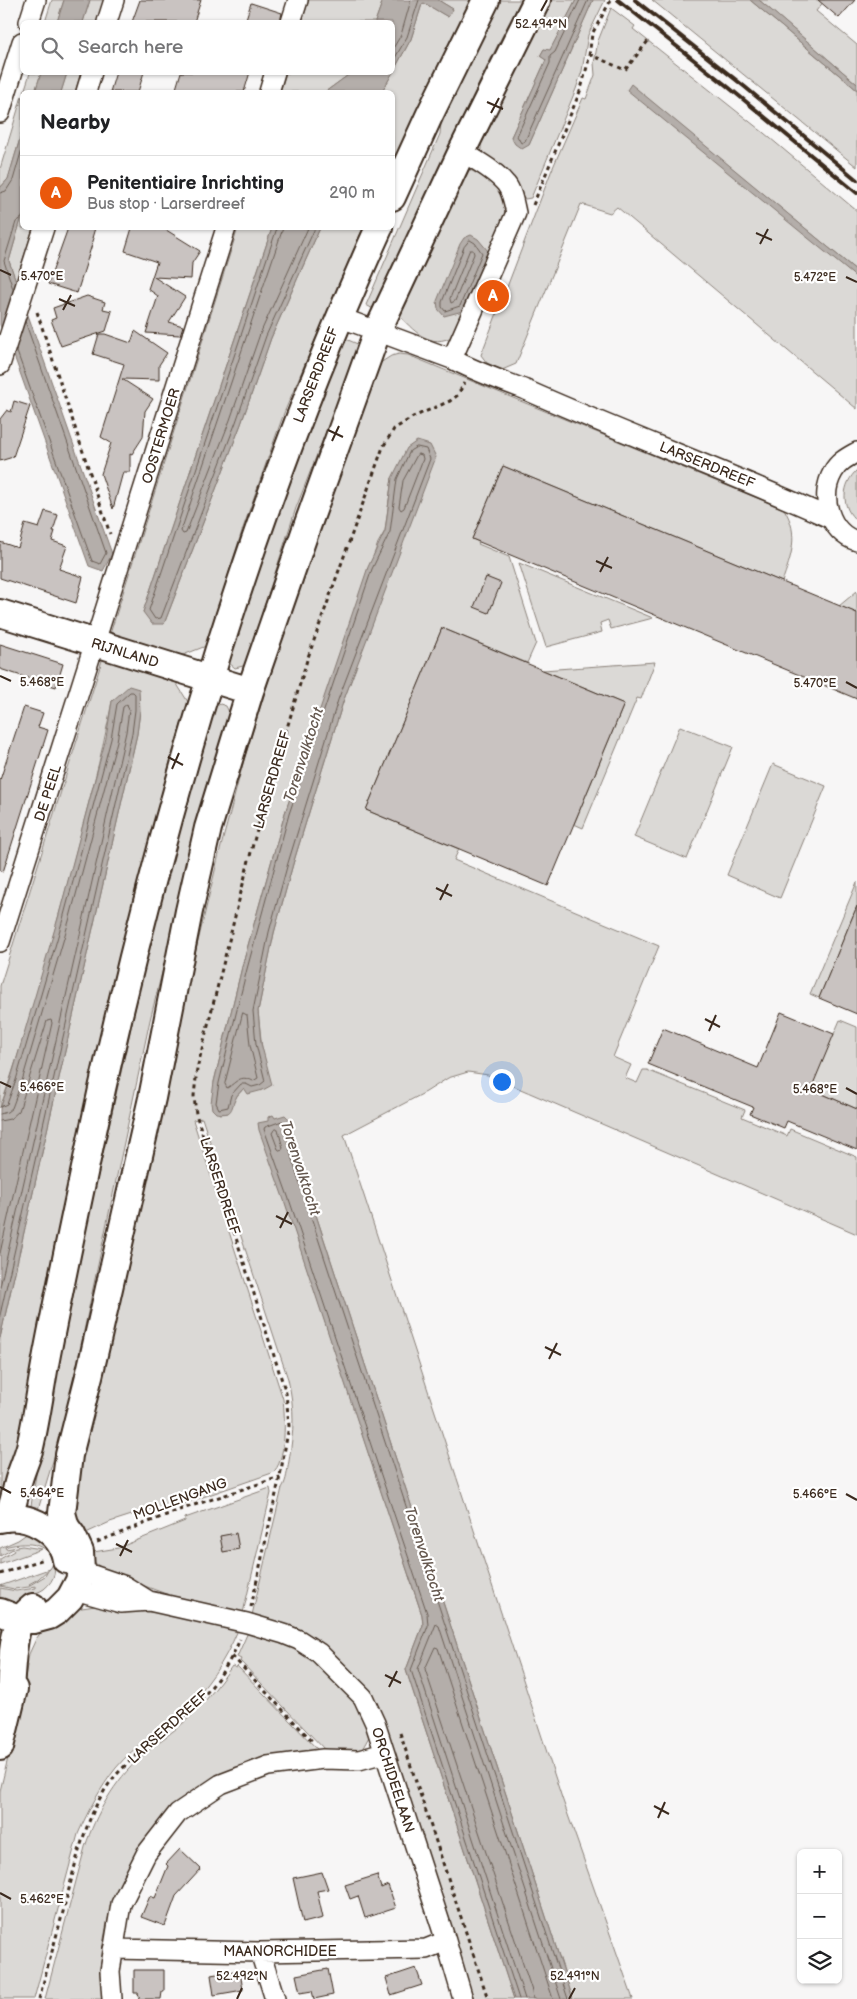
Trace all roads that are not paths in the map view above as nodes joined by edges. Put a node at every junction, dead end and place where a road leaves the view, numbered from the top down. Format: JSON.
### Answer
{"nodes":[{"id":1,"x":36,"y":0,"type":"edge"},
{"id":2,"x":114,"y":0,"type":"edge"},
{"id":3,"x":298,"y":0,"type":"edge"},
{"id":4,"x":486,"y":0,"type":"edge"},
{"id":5,"x":536,"y":0,"type":"edge"},
{"id":6,"x":30,"y":20,"type":"edge"},
{"id":7,"x":108,"y":20,"type":"edge"},
{"id":8,"x":292,"y":20,"type":"edge"},
{"id":9,"x":20,"y":48,"type":"edge"},
{"id":10,"x":91,"y":75,"type":"edge"},
{"id":11,"x":274,"y":75,"type":"edge"},
{"id":12,"x":87,"y":90,"type":"edge"},
{"id":13,"x":270,"y":90,"type":"edge"},
{"id":14,"x":0,"y":113,"type":"edge"},
{"id":15,"x":462,"y":151,"type":"junction"},
{"id":16,"x":395,"y":190,"type":"edge"},
{"id":17,"x":43,"y":230,"type":"edge"},
{"id":18,"x":225,"y":230,"type":"edge"},
{"id":19,"x":378,"y":230,"type":"edge"},
{"id":20,"x":338,"y":316,"type":"junction"},
{"id":21,"x":378,"y":332,"type":"junction"},
{"id":22,"x":452,"y":359,"type":"junction"},
{"id":23,"x":1,"y":362,"type":"edge"},
{"id":24,"x":857,"y":452,"type":"edge"},
{"id":25,"x":832,"y":519,"type":"junction"},
{"id":26,"x":857,"y":541,"type":"edge"},
{"id":27,"x":0,"y":613,"type":"edge"},
{"id":28,"x":96,"y":644,"type":"junction"},
{"id":29,"x":209,"y":679,"type":"junction"},
{"id":30,"x":250,"y":691,"type":"junction"},
{"id":31,"x":0,"y":942,"type":"edge"},
{"id":32,"x":8,"y":1523,"type":"edge"},
{"id":33,"x":57,"y":1529,"type":"junction"},
{"id":34,"x":68,"y":1571,"type":"junction"},
{"id":35,"x":20,"y":1617,"type":"edge"},
{"id":36,"x":0,"y":1747,"type":"edge"},
{"id":37,"x":384,"y":1753,"type":"junction"},
{"id":38,"x":446,"y":1941,"type":"junction"},
{"id":39,"x":113,"y":1949,"type":"junction"},
{"id":40,"x":260,"y":1952,"type":"junction"},
{"id":41,"x":112,"y":1999,"type":"edge"},
{"id":42,"x":275,"y":1999,"type":"edge"},
{"id":43,"x":463,"y":1999,"type":"edge"}],
"edges":[{"from":1,"to":6,"type":"street"},
{"from":2,"to":7,"type":"street"},
{"from":3,"to":8,"type":"street"},
{"from":4,"to":16,"type":"main road"},
{"from":5,"to":15,"type":"main road"},
{"from":9,"to":14,"type":"street"},
{"from":10,"to":12,"type":"street"},
{"from":11,"to":13,"type":"street"},
{"from":15,"to":21,"type":"main road"},
{"from":15,"to":22,"type":"street"},
{"from":17,"to":23,"type":"street"},
{"from":18,"to":28,"type":"street","name":"OOSTERMOER"},
{"from":19,"to":20,"type":"main road","name":"LARSERDREEF"},
{"from":20,"to":21,"type":"street","name":"LARSERDREEF"},
{"from":20,"to":29,"type":"main road","name":"LARSERDREEF"},
{"from":21,"to":22,"type":"street","name":"LARSERDREEF"},
{"from":21,"to":30,"type":"main road"},
{"from":22,"to":25,"type":"street","name":"LARSERDREEF"},
{"from":24,"to":25,"type":"street"},
{"from":25,"to":26,"type":"street","name":"LARSERDREEF"},
{"from":27,"to":28,"type":"main road","name":"RIJNLAND"},
{"from":28,"to":29,"type":"main road","name":"RIJNLAND"},
{"from":28,"to":31,"type":"street","name":"DE PEEL"},
{"from":29,"to":30,"type":"main road","name":"RIJNLAND"},
{"from":29,"to":32,"type":"main road","name":"LARSERDREEF"},
{"from":30,"to":33,"type":"main road"},
{"from":32,"to":33,"type":"main road"},
{"from":33,"to":34,"type":"main road"},
{"from":34,"to":35,"type":"main road"},
{"from":34,"to":37,"type":"street","name":"ORCHIDEELAAN"},
{"from":35,"to":36,"type":"main road"},
{"from":37,"to":38,"type":"street","name":"ORCHIDEELAAN"},
{"from":37,"to":39,"type":"street"},
{"from":38,"to":40,"type":"street","name":"MAANORCHIDEE"},
{"from":38,"to":43,"type":"street","name":"ORCHIDEELAAN"},
{"from":39,"to":40,"type":"street","name":"MAANORCHIDEE"},
{"from":39,"to":41,"type":"street"},
{"from":40,"to":42,"type":"street"}]}
